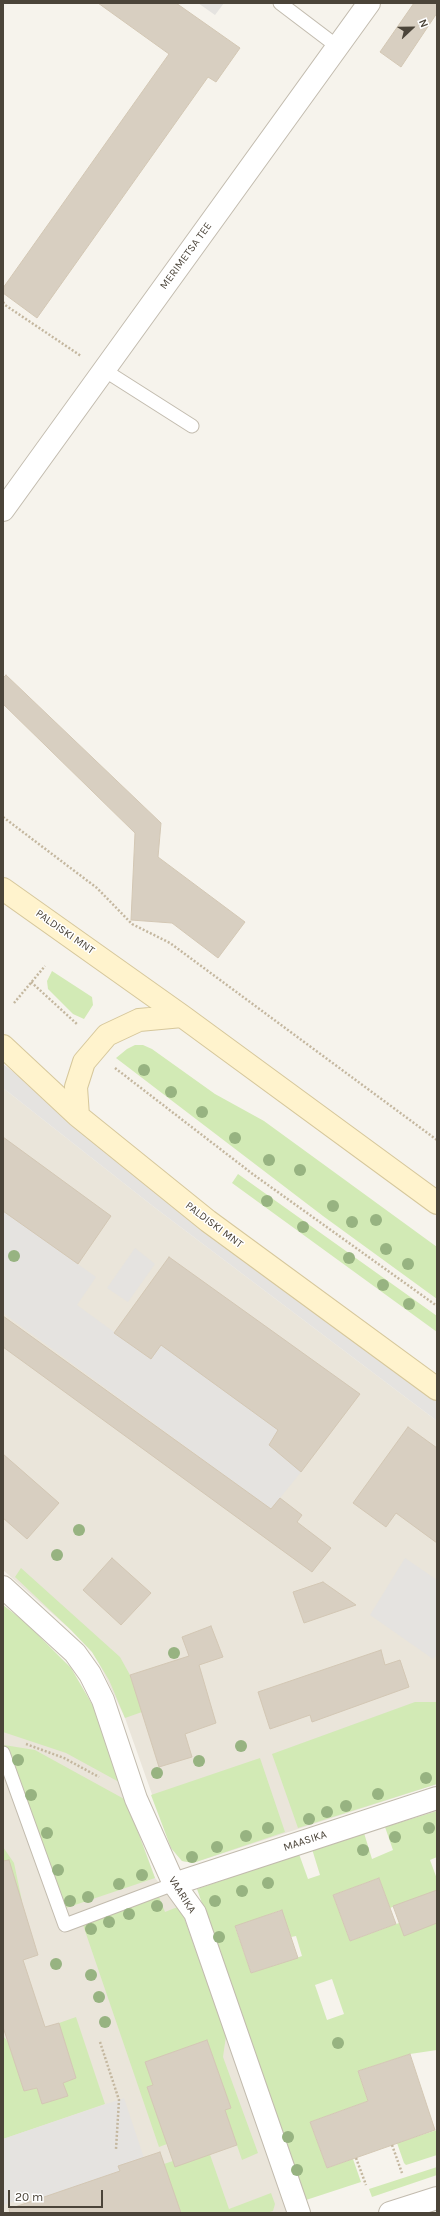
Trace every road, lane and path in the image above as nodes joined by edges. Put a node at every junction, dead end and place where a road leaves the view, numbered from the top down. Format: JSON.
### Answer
{"nodes":[{"id":1,"x":280,"y":3,"type":"edge"},
{"id":2,"x":369,"y":3,"type":"edge"},
{"id":3,"x":338,"y":47,"type":"junction"},
{"id":4,"x":3,"y":302,"type":"edge"},
{"id":5,"x":104,"y":370,"type":"junction"},
{"id":6,"x":192,"y":426,"type":"dead end"},
{"id":7,"x":3,"y":510,"type":"edge"},
{"id":8,"x":3,"y":817,"type":"edge"},
{"id":9,"x":3,"y":889,"type":"edge"},
{"id":10,"x":45,"y":966,"type":"dead end"},
{"id":11,"x":31,"y":982,"type":"junction"},
{"id":12,"x":14,"y":1003,"type":"dead end"},
{"id":13,"x":182,"y":1016,"type":"junction"},
{"id":14,"x":98,"y":1044,"type":"junction"},
{"id":15,"x":3,"y":1046,"type":"edge"},
{"id":16,"x":78,"y":1116,"type":"junction"},
{"id":17,"x":437,"y":1140,"type":"edge"},
{"id":18,"x":437,"y":1203,"type":"edge"},
{"id":19,"x":437,"y":1306,"type":"edge"},
{"id":20,"x":437,"y":1389,"type":"edge"},
{"id":21,"x":3,"y":1587,"type":"edge"},
{"id":22,"x":24,"y":1744,"type":"dead end"},
{"id":23,"x":3,"y":1753,"type":"edge"},
{"id":24,"x":437,"y":1798,"type":"edge"},
{"id":25,"x":136,"y":1799,"type":"junction"},
{"id":26,"x":174,"y":1884,"type":"junction"},
{"id":27,"x":100,"y":2042,"type":"dead end"},
{"id":28,"x":392,"y":2145,"type":"dead end"},
{"id":29,"x":116,"y":2149,"type":"dead end"},
{"id":30,"x":356,"y":2158,"type":"dead end"},
{"id":31,"x":402,"y":2173,"type":"dead end"},
{"id":32,"x":366,"y":2185,"type":"dead end"},
{"id":33,"x":437,"y":2198,"type":"edge"},
{"id":34,"x":403,"y":2211,"type":"edge"},
{"id":35,"x":298,"y":2213,"type":"edge"}],
"edges":[{"from":1,"to":3,"type":"lane"},
{"from":2,"to":3,"type":"street","name":"MERIMETSA TEE"},
{"from":3,"to":5,"type":"street","name":"MERIMETSA TEE"},
{"from":4,"to":5,"type":"path"},
{"from":5,"to":6,"type":"lane"},
{"from":5,"to":7,"type":"street","name":"MERIMETSA TEE"},
{"from":8,"to":17,"type":"path"},
{"from":9,"to":13,"type":"main road","name":"PALDISKI MNT"},
{"from":10,"to":11,"type":"path"},
{"from":11,"to":12,"type":"path"},
{"from":11,"to":14,"type":"path"},
{"from":13,"to":14,"type":"main road"},
{"from":13,"to":18,"type":"main road","name":"PALDISKI MNT"},
{"from":14,"to":16,"type":"main road"},
{"from":14,"to":19,"type":"path"},
{"from":15,"to":16,"type":"main road","name":"PALDISKI MNT"},
{"from":16,"to":20,"type":"main road","name":"PALDISKI MNT"},
{"from":21,"to":25,"type":"street","name":"VAARIKA"},
{"from":22,"to":25,"type":"path"},
{"from":23,"to":26,"type":"lane"},
{"from":24,"to":26,"type":"street","name":"MAASIKA"},
{"from":25,"to":26,"type":"street","name":"VAARIKA"},
{"from":26,"to":35,"type":"street","name":"VAARIKA"},
{"from":27,"to":29,"type":"path"},
{"from":28,"to":31,"type":"path"},
{"from":30,"to":32,"type":"path"},
{"from":33,"to":34,"type":"street"}]}
